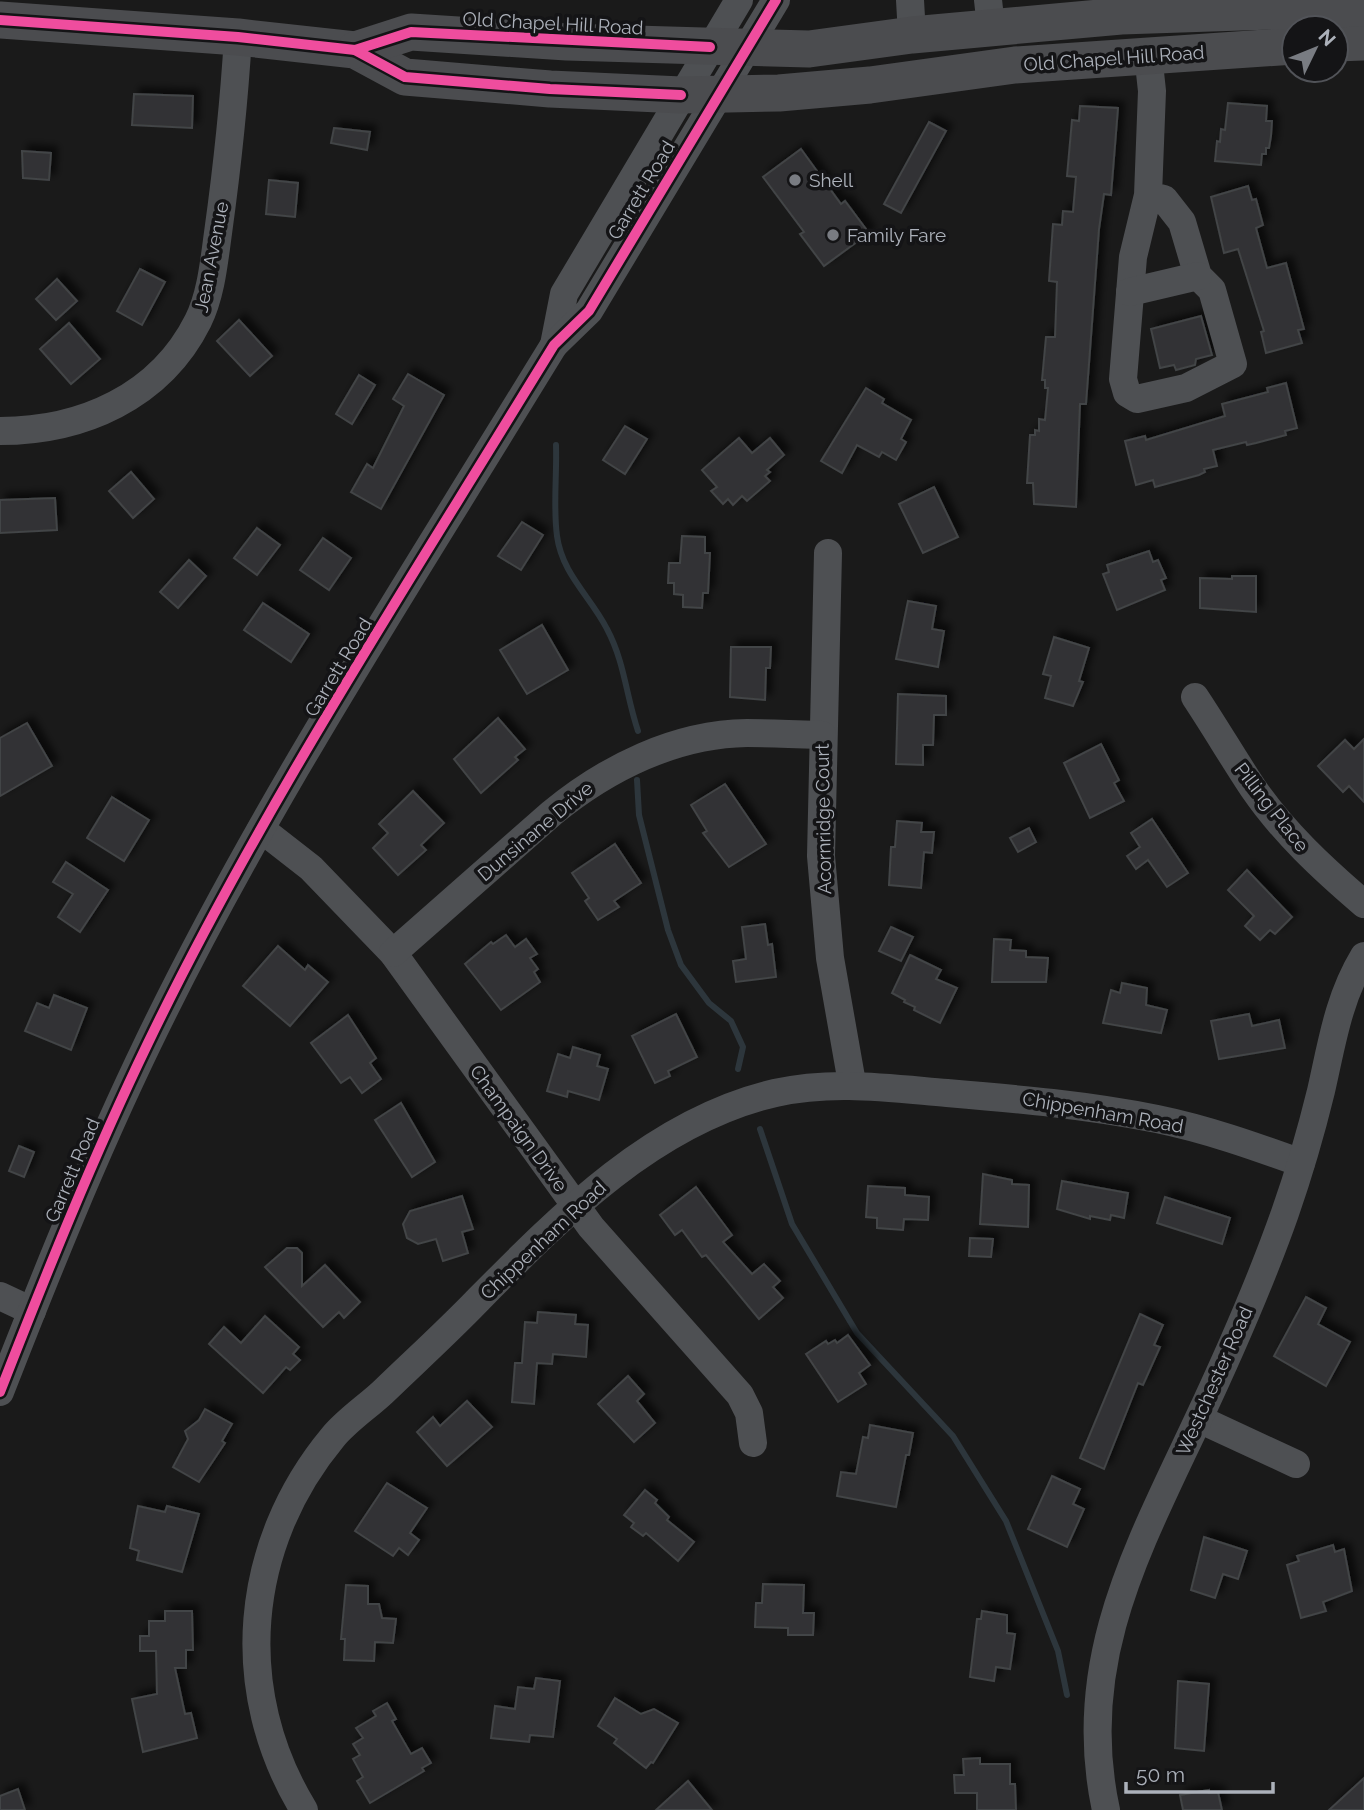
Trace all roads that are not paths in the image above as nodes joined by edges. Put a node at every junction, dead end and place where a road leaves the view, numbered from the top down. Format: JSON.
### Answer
{"nodes":[{"id":1,"x":739,"y":0,"type":"edge"},
{"id":2,"x":776,"y":0,"type":"edge"},
{"id":3,"x":1364,"y":8,"type":"edge"},
{"id":4,"x":989,"y":14,"type":"edge"},
{"id":5,"x":911,"y":17,"type":"edge"},
{"id":6,"x":0,"y":20,"type":"edge"},
{"id":7,"x":238,"y":37,"type":"junction"},
{"id":8,"x":709,"y":47,"type":"junction"},
{"id":9,"x":748,"y":47,"type":"junction"},
{"id":10,"x":1280,"y":47,"type":"edge"},
{"id":11,"x":355,"y":50,"type":"junction"},
{"id":12,"x":1148,"y":54,"type":"junction"},
{"id":13,"x":718,"y":94,"type":"junction"},
{"id":14,"x":681,"y":96,"type":"junction"},
{"id":15,"x":1148,"y":195,"type":"junction"},
{"id":16,"x":1198,"y":276,"type":"junction"},
{"id":17,"x":1130,"y":292,"type":"junction"},
{"id":18,"x":554,"y":345,"type":"junction"},
{"id":19,"x":0,"y":431,"type":"edge"},
{"id":20,"x":828,"y":553,"type":"dead end"},
{"id":21,"x":1195,"y":697,"type":"dead end"},
{"id":22,"x":822,"y":735,"type":"junction"},
{"id":23,"x":261,"y":829,"type":"junction"},
{"id":24,"x":1364,"y":904,"type":"edge"},
{"id":25,"x":393,"y":953,"type":"junction"},
{"id":26,"x":1364,"y":956,"type":"edge"},
{"id":27,"x":852,"y":1083,"type":"junction"},
{"id":28,"x":1301,"y":1163,"type":"junction"},
{"id":29,"x":575,"y":1206,"type":"junction"},
{"id":30,"x":0,"y":1296,"type":"edge"},
{"id":31,"x":32,"y":1311,"type":"junction"},
{"id":32,"x":0,"y":1392,"type":"edge"},
{"id":33,"x":1199,"y":1419,"type":"junction"},
{"id":34,"x":752,"y":1443,"type":"dead end"},
{"id":35,"x":1296,"y":1464,"type":"dead end"},
{"id":36,"x":304,"y":1810,"type":"edge"},
{"id":37,"x":1106,"y":1810,"type":"edge"}],
"edges":[{"from":1,"to":8,"type":"street","name":"Garrett Road"},
{"from":2,"to":9,"type":"street","name":"Garrett Road"},
{"from":3,"to":4,"type":"main road","name":"Old Chapel Hill Road"},
{"from":4,"to":5,"type":"main road","name":"Old Chapel Hill Road"},
{"from":5,"to":9,"type":"main road","name":"Old Chapel Hill Road"},
{"from":6,"to":7,"type":"main road","name":"Old Chapel Hill Road"},
{"from":7,"to":11,"type":"main road","name":"Old Chapel Hill Road"},
{"from":7,"to":19,"type":"street","name":"Jean Avenue"},
{"from":8,"to":9,"type":"main road","name":"Old Chapel Hill Road"},
{"from":8,"to":11,"type":"main road","name":"Old Chapel Hill Road"},
{"from":8,"to":14,"type":"street","name":"Garrett Road"},
{"from":9,"to":13,"type":"street","name":"Garrett Road"},
{"from":10,"to":12,"type":"main road","name":"Old Chapel Hill Road"},
{"from":11,"to":14,"type":"main road","name":"Old Chapel Hill Road"},
{"from":12,"to":13,"type":"main road","name":"Old Chapel Hill Road"},
{"from":12,"to":15,"type":"street"},
{"from":13,"to":14,"type":"main road","name":"Old Chapel Hill Road"},
{"from":13,"to":18,"type":"street","name":"Garrett Road"},
{"from":14,"to":18,"type":"street","name":"Garrett Road"},
{"from":15,"to":16,"type":"street"},
{"from":15,"to":17,"type":"street"},
{"from":16,"to":17,"type":"street"},
{"from":16,"to":17,"type":"street"},
{"from":18,"to":23,"type":"street","name":"Garrett Road"},
{"from":20,"to":22,"type":"street","name":"Acornridge Court"},
{"from":21,"to":24,"type":"street","name":"Pilling Place"},
{"from":22,"to":25,"type":"street","name":"Dunsinane Drive"},
{"from":22,"to":27,"type":"street","name":"Acornridge Court"},
{"from":23,"to":25,"type":"street","name":"Champaign Drive"},
{"from":23,"to":31,"type":"street","name":"Garrett Road"},
{"from":25,"to":29,"type":"street","name":"Champaign Drive"},
{"from":26,"to":28,"type":"street","name":"Westchester Road"},
{"from":27,"to":28,"type":"street","name":"Chippenham Road"},
{"from":27,"to":29,"type":"street","name":"Chippenham Road"},
{"from":28,"to":33,"type":"street","name":"Westchester Road"},
{"from":29,"to":34,"type":"street","name":"Champaign Drive"},
{"from":29,"to":36,"type":"street","name":"Chippenham Road"},
{"from":30,"to":31,"type":"street"},
{"from":31,"to":32,"type":"street","name":"Garrett Road"},
{"from":33,"to":35,"type":"street"},
{"from":33,"to":37,"type":"street","name":"Westchester Road"}]}
